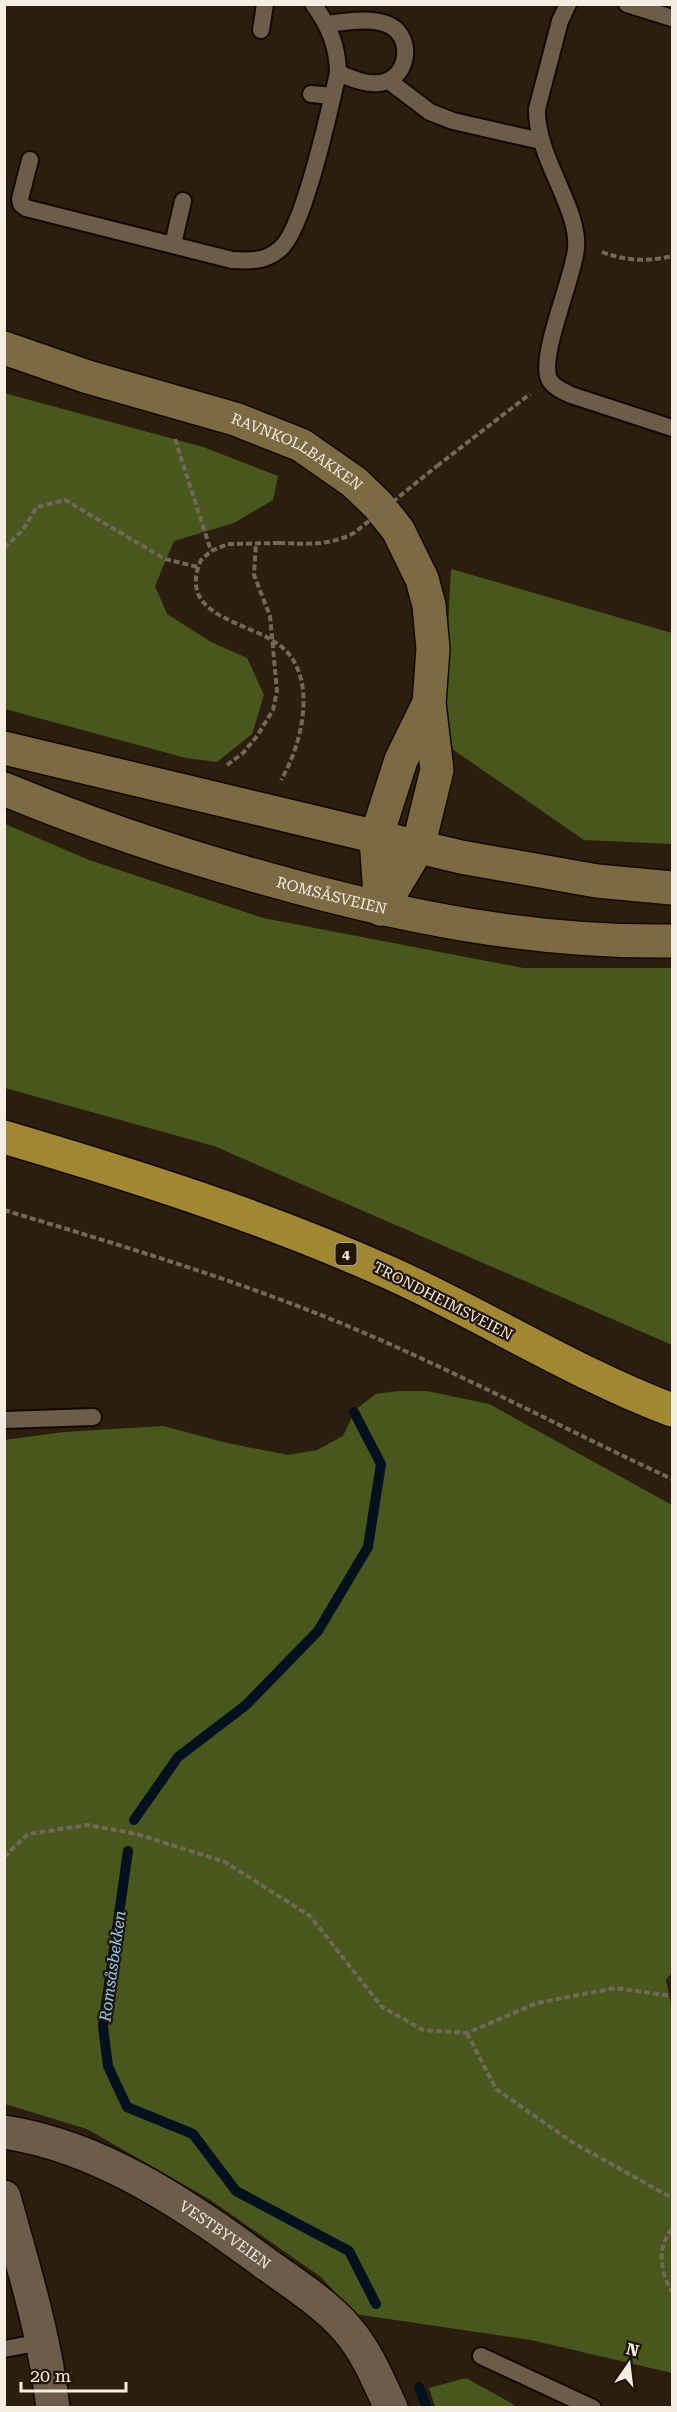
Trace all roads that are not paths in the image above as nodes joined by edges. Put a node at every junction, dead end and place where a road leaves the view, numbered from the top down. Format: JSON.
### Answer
{"nodes":[{"id":1,"x":265,"y":4,"type":"edge"},
{"id":2,"x":313,"y":4,"type":"edge"},
{"id":3,"x":568,"y":4,"type":"edge"},
{"id":4,"x":627,"y":4,"type":"edge"},
{"id":5,"x":672,"y":18,"type":"edge"},
{"id":6,"x":326,"y":24,"type":"junction"},
{"id":7,"x":261,"y":30,"type":"dead end"},
{"id":8,"x":338,"y":74,"type":"junction"},
{"id":9,"x":389,"y":81,"type":"junction"},
{"id":10,"x":311,"y":94,"type":"dead end"},
{"id":11,"x":333,"y":96,"type":"junction"},
{"id":12,"x":541,"y":141,"type":"junction"},
{"id":13,"x":30,"y":160,"type":"dead end"},
{"id":14,"x":183,"y":201,"type":"dead end"},
{"id":15,"x":173,"y":244,"type":"junction"},
{"id":16,"x":4,"y":348,"type":"edge"},
{"id":17,"x":672,"y":428,"type":"edge"},
{"id":18,"x":429,"y":703,"type":"junction"},
{"id":19,"x":4,"y":748,"type":"edge"},
{"id":20,"x":4,"y":789,"type":"edge"},
{"id":21,"x":376,"y":838,"type":"junction"},
{"id":22,"x":418,"y":847,"type":"junction"},
{"id":23,"x":672,"y":888,"type":"edge"},
{"id":24,"x":381,"y":909,"type":"junction"},
{"id":25,"x":672,"y":940,"type":"edge"},
{"id":26,"x":4,"y":1137,"type":"edge"},
{"id":27,"x":672,"y":1410,"type":"edge"},
{"id":28,"x":93,"y":1417,"type":"dead end"},
{"id":29,"x":4,"y":1420,"type":"edge"},
{"id":30,"x":4,"y":2132,"type":"edge"},
{"id":31,"x":4,"y":2197,"type":"edge"},
{"id":32,"x":42,"y":2342,"type":"junction"},
{"id":33,"x":4,"y":2349,"type":"edge"},
{"id":34,"x":481,"y":2356,"type":"dead end"},
{"id":35,"x":52,"y":2408,"type":"edge"},
{"id":36,"x":391,"y":2408,"type":"edge"},
{"id":37,"x":593,"y":2408,"type":"edge"}],
"edges":[{"from":1,"to":7,"type":"lane"},
{"from":2,"to":6,"type":"lane"},
{"from":3,"to":12,"type":"lane"},
{"from":4,"to":5,"type":"lane"},
{"from":6,"to":8,"type":"lane"},
{"from":6,"to":9,"type":"lane"},
{"from":8,"to":9,"type":"lane"},
{"from":8,"to":11,"type":"lane"},
{"from":9,"to":12,"type":"lane"},
{"from":10,"to":11,"type":"lane"},
{"from":11,"to":15,"type":"lane"},
{"from":12,"to":17,"type":"lane"},
{"from":13,"to":15,"type":"lane"},
{"from":14,"to":15,"type":"lane"},
{"from":16,"to":18,"type":"street","name":"RAVNKOLLBAKKEN"},
{"from":18,"to":21,"type":"street","name":"RAVNKOLLBAKKEN"},
{"from":18,"to":22,"type":"street","name":"RAVNKOLLBAKKEN"},
{"from":19,"to":21,"type":"street"},
{"from":20,"to":24,"type":"street","name":"ROMSÅSVEIEN"},
{"from":21,"to":22,"type":"street"},
{"from":21,"to":24,"type":"street","name":"RAVNKOLLBAKKEN"},
{"from":22,"to":23,"type":"street"},
{"from":22,"to":24,"type":"street","name":"RAVNKOLLBAKKEN"},
{"from":24,"to":25,"type":"street","name":"ROMSÅSVEIEN"},
{"from":26,"to":27,"type":"highway","name":"TRONDHEIMSVEIEN","number":"4"},
{"from":28,"to":29,"type":"lane"},
{"from":30,"to":36,"type":"street","name":"VESTBYVEIEN"},
{"from":31,"to":32,"type":"street"},
{"from":32,"to":33,"type":"lane"},
{"from":32,"to":35,"type":"street"},
{"from":34,"to":37,"type":"lane"}]}
